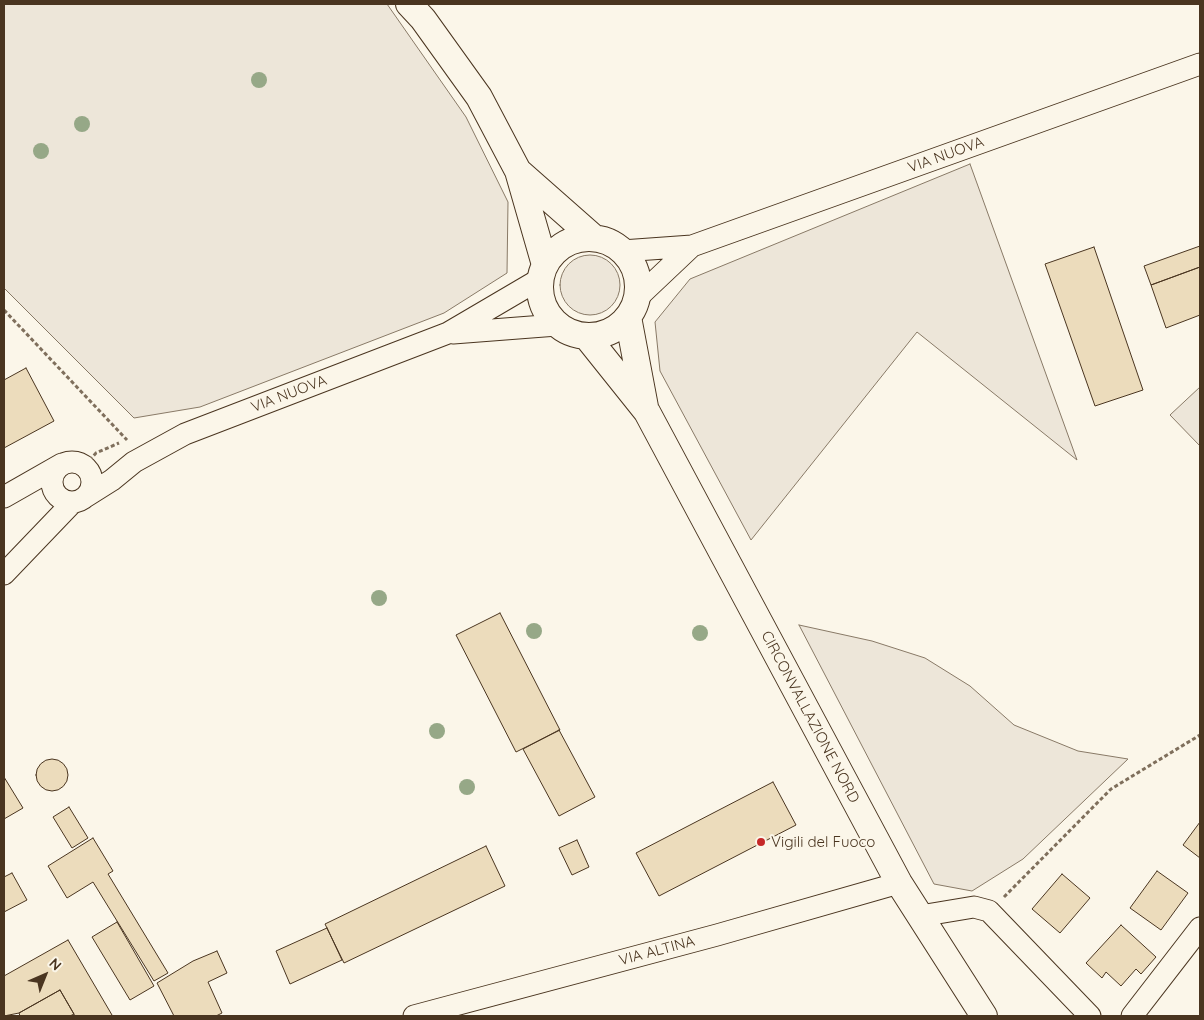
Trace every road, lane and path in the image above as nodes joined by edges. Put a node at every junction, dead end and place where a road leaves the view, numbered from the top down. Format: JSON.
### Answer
{"nodes":[{"id":1,"x":409,"y":4,"type":"edge"},
{"id":2,"x":1200,"y":64,"type":"edge"},
{"id":3,"x":518,"y":171,"type":"junction"},
{"id":4,"x":594,"y":238,"type":"junction"},
{"id":5,"x":692,"y":246,"type":"junction"},
{"id":6,"x":622,"y":251,"type":"junction"},
{"id":7,"x":543,"y":272,"type":"junction"},
{"id":8,"x":632,"y":308,"type":"junction"},
{"id":9,"x":4,"y":310,"type":"edge"},
{"id":10,"x":557,"y":325,"type":"junction"},
{"id":11,"x":448,"y":333,"type":"junction"},
{"id":12,"x":588,"y":337,"type":"junction"},
{"id":13,"x":646,"y":412,"type":"junction"},
{"id":14,"x":128,"y":439,"type":"dead end"},
{"id":15,"x":134,"y":462,"type":"junction"},
{"id":16,"x":62,"y":464,"type":"junction"},
{"id":17,"x":86,"y":468,"type":"junction"},
{"id":18,"x":10,"y":494,"type":"edge"},
{"id":19,"x":72,"y":498,"type":"junction"},
{"id":20,"x":4,"y":574,"type":"edge"},
{"id":21,"x":1200,"y":735,"type":"edge"},
{"id":22,"x":899,"y":883,"type":"junction"},
{"id":23,"x":989,"y":911,"type":"junction"},
{"id":24,"x":920,"y":916,"type":"junction"},
{"id":25,"x":1200,"y":928,"type":"edge"},
{"id":26,"x":414,"y":1016,"type":"edge"},
{"id":27,"x":984,"y":1016,"type":"edge"},
{"id":28,"x":1090,"y":1016,"type":"edge"},
{"id":29,"x":1132,"y":1016,"type":"edge"}],
"edges":[{"from":1,"to":3,"type":"street"},
{"from":2,"to":5,"type":"street","name":"VIA NUOVA"},
{"from":3,"to":4,"type":"street"},
{"from":3,"to":7,"type":"street"},
{"from":4,"to":6,"type":"street"},
{"from":4,"to":7,"type":"street"},
{"from":5,"to":6,"type":"street","name":"VIA NUOVA"},
{"from":5,"to":8,"type":"street","name":"VIA NUOVA"},
{"from":6,"to":8,"type":"street"},
{"from":7,"to":10,"type":"street"},
{"from":7,"to":11,"type":"street","name":"VIA NUOVA"},
{"from":8,"to":12,"type":"street"},
{"from":8,"to":13,"type":"street","name":"CIRCONVALLAZIONE NORD"},
{"from":9,"to":14,"type":"path"},
{"from":10,"to":11,"type":"street","name":"VIA NUOVA"},
{"from":10,"to":12,"type":"street"},
{"from":11,"to":15,"type":"street","name":"VIA NUOVA"},
{"from":12,"to":13,"type":"street","name":"CIRCONVALLAZIONE NORD"},
{"from":13,"to":22,"type":"street","name":"CIRCONVALLAZIONE NORD"},
{"from":15,"to":17,"type":"street","name":"VIA NUOVA"},
{"from":15,"to":19,"type":"street","name":"VIA NUOVA"},
{"from":16,"to":17,"type":"street"},
{"from":16,"to":18,"type":"street"},
{"from":16,"to":19,"type":"street"},
{"from":17,"to":19,"type":"street"},
{"from":18,"to":19,"type":"street"},
{"from":19,"to":20,"type":"street","name":"VIA NUOVA"},
{"from":21,"to":23,"type":"path"},
{"from":22,"to":24,"type":"street","name":"CIRCONVALLAZIONE NORD"},
{"from":22,"to":26,"type":"street","name":"VIA ALTINA"},
{"from":23,"to":24,"type":"street"},
{"from":23,"to":28,"type":"street"},
{"from":24,"to":27,"type":"street","name":"CIRCONVALLAZIONE NORD"},
{"from":25,"to":29,"type":"street"}]}
